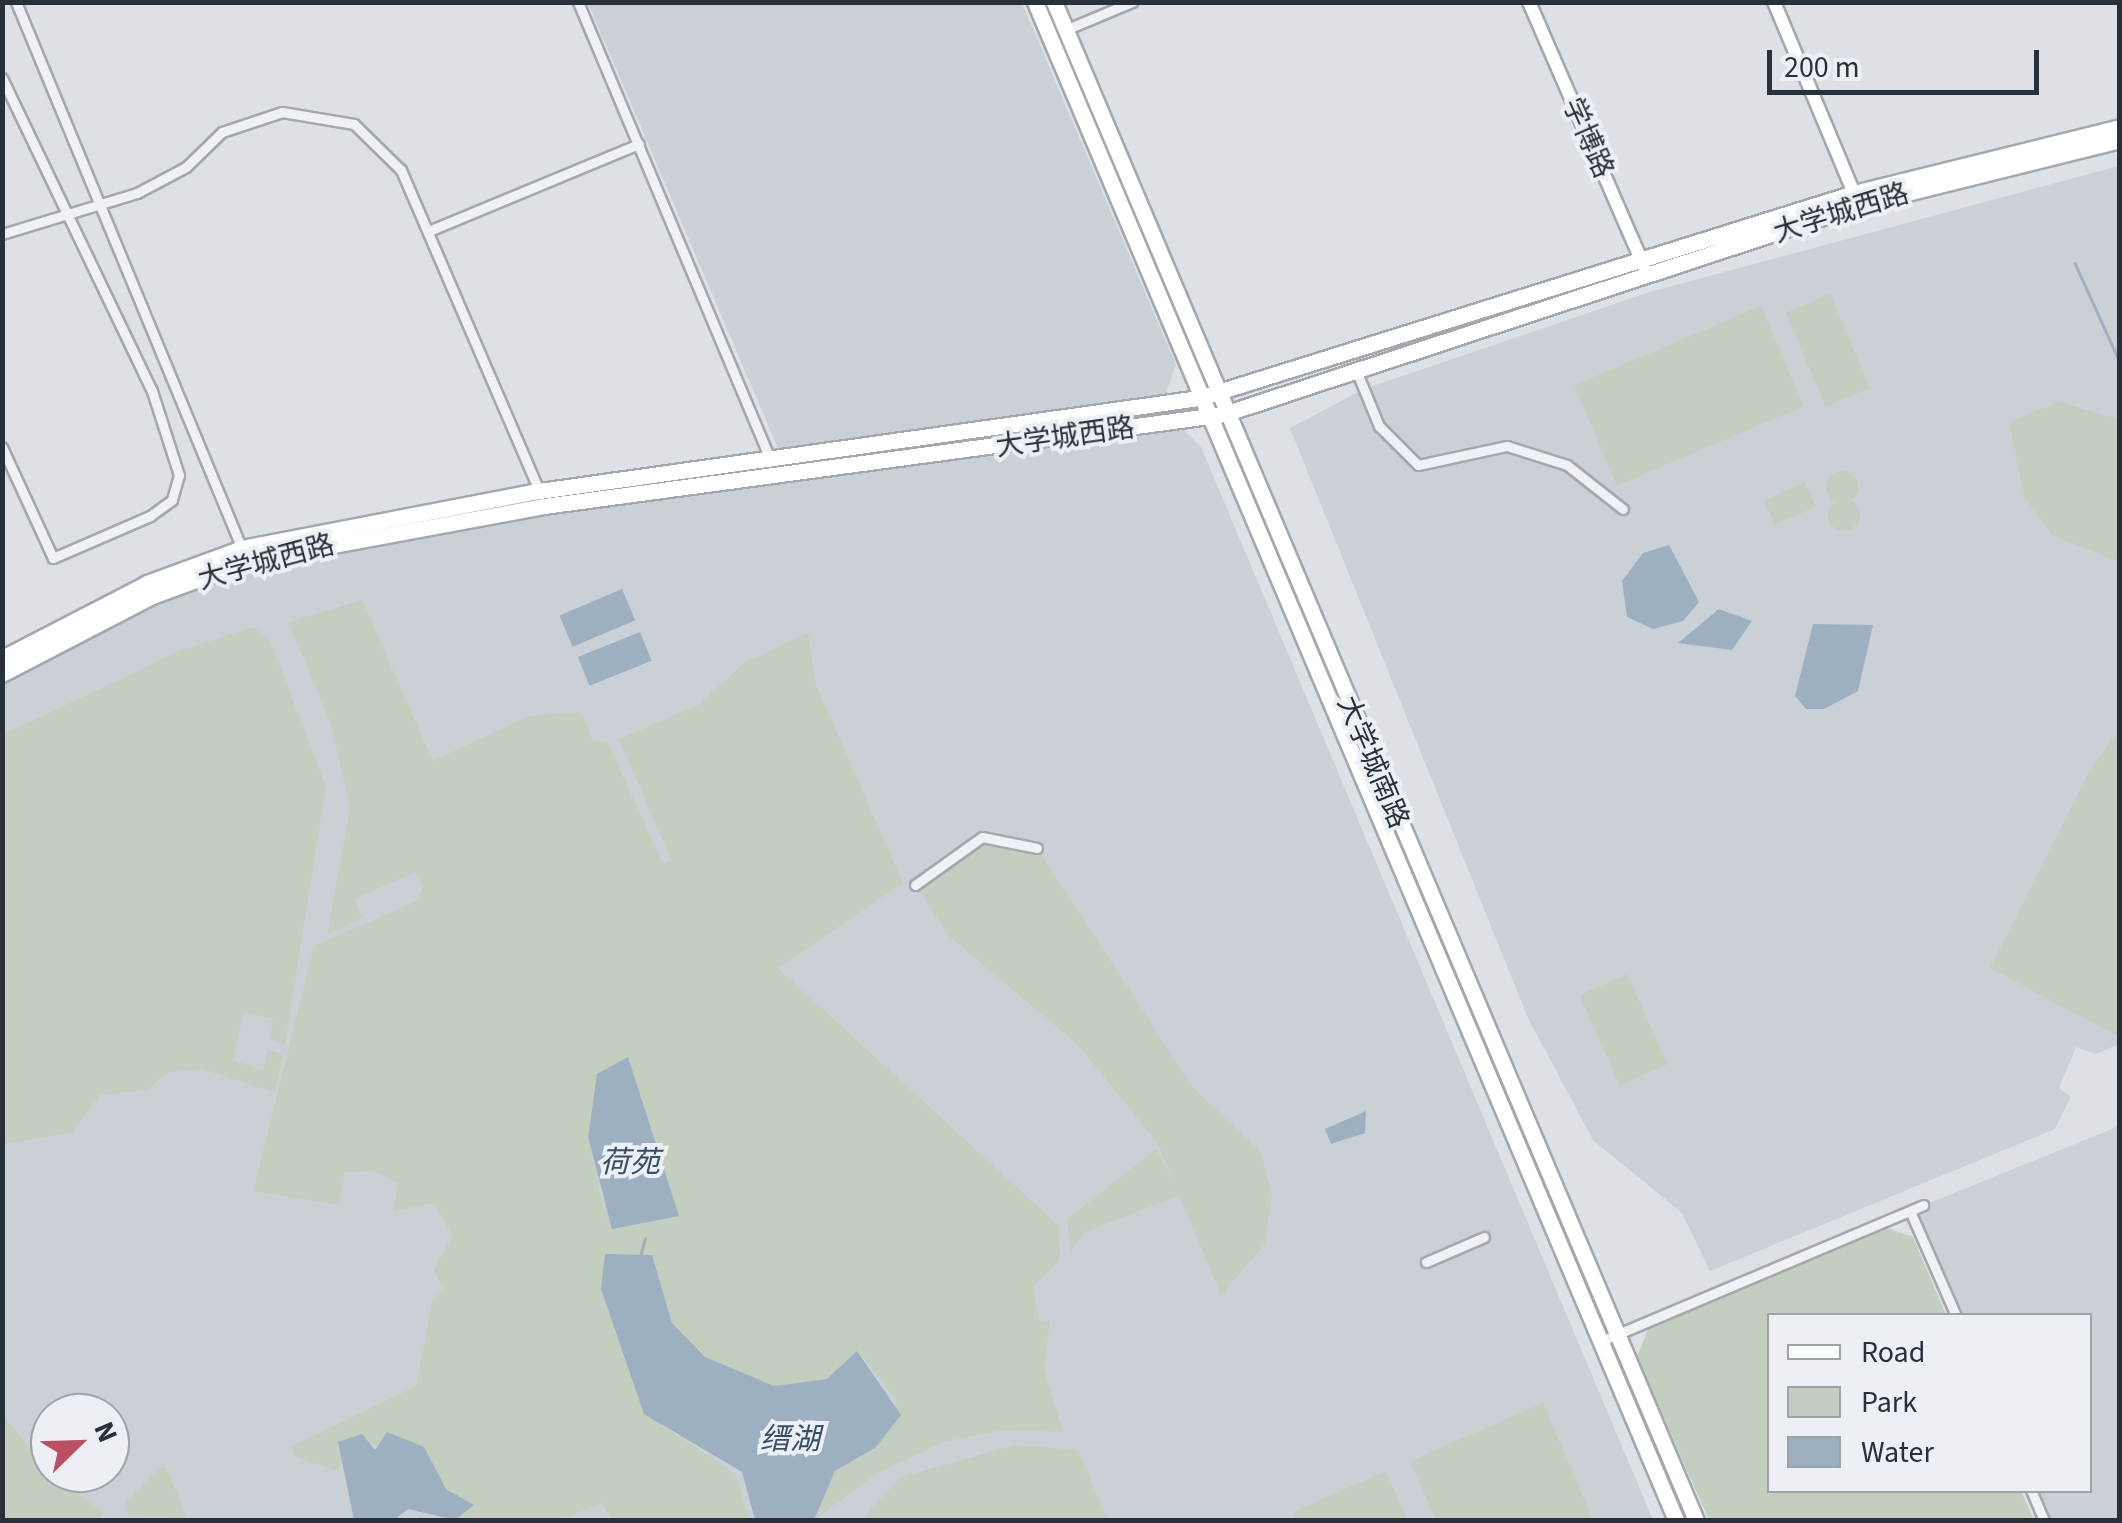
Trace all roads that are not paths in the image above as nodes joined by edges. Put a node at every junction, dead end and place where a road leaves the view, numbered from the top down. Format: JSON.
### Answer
{"nodes":[{"id":1,"x":16,"y":2,"type":"edge"},
{"id":2,"x":578,"y":2,"type":"edge"},
{"id":3,"x":1035,"y":2,"type":"edge"},
{"id":4,"x":1054,"y":2,"type":"edge"},
{"id":5,"x":1132,"y":2,"type":"edge"},
{"id":6,"x":1529,"y":2,"type":"edge"},
{"id":7,"x":1774,"y":2,"type":"edge"},
{"id":8,"x":1066,"y":30,"type":"junction"},
{"id":9,"x":2,"y":78,"type":"edge"},
{"id":10,"x":2120,"y":128,"type":"edge"},
{"id":11,"x":2120,"y":140,"type":"edge"},
{"id":12,"x":639,"y":144,"type":"junction"},
{"id":13,"x":1856,"y":199,"type":"junction"},
{"id":14,"x":102,"y":205,"type":"junction"},
{"id":15,"x":64,"y":218,"type":"junction"},
{"id":16,"x":431,"y":230,"type":"junction"},
{"id":17,"x":2,"y":234,"type":"edge"},
{"id":18,"x":1644,"y":268,"type":"junction"},
{"id":19,"x":1354,"y":366,"type":"junction"},
{"id":20,"x":1207,"y":397,"type":"junction"},
{"id":21,"x":1224,"y":414,"type":"junction"},
{"id":22,"x":1206,"y":418,"type":"junction"},
{"id":23,"x":2,"y":447,"type":"edge"},
{"id":24,"x":774,"y":468,"type":"junction"},
{"id":25,"x":538,"y":491,"type":"junction"},
{"id":26,"x":1623,"y":509,"type":"dead end"},
{"id":27,"x":245,"y":555,"type":"junction"},
{"id":28,"x":2,"y":658,"type":"edge"},
{"id":29,"x":2,"y":674,"type":"edge"},
{"id":30,"x":1037,"y":848,"type":"dead end"},
{"id":31,"x":915,"y":885,"type":"dead end"},
{"id":32,"x":1923,"y":1205,"type":"dead end"},
{"id":33,"x":1910,"y":1211,"type":"junction"},
{"id":34,"x":1484,"y":1237,"type":"dead end"},
{"id":35,"x":1426,"y":1262,"type":"dead end"},
{"id":36,"x":1955,"y":1313,"type":"edge"},
{"id":37,"x":1615,"y":1332,"type":"junction"},
{"id":38,"x":1600,"y":1342,"type":"junction"},
{"id":39,"x":2033,"y":1493,"type":"edge"},
{"id":40,"x":1676,"y":1520,"type":"edge"},
{"id":41,"x":1696,"y":1520,"type":"edge"},
{"id":42,"x":2044,"y":1520,"type":"edge"}],
"edges":[{"from":1,"to":14,"type":"street"},
{"from":2,"to":12,"type":"street"},
{"from":3,"to":20,"type":"main road","name":"大学城南路"},
{"from":4,"to":8,"type":"main road","name":"大学城南路"},
{"from":5,"to":8,"type":"street"},
{"from":6,"to":18,"type":"street","name":"学博路"},
{"from":7,"to":13,"type":"street"},
{"from":8,"to":20,"type":"main road","name":"大学城南路"},
{"from":9,"to":15,"type":"street"},
{"from":10,"to":13,"type":"main road","name":"大学城西路"},
{"from":11,"to":13,"type":"main road","name":"大学城西路"},
{"from":12,"to":16,"type":"street"},
{"from":12,"to":24,"type":"street"},
{"from":13,"to":18,"type":"main road","name":"大学城西路"},
{"from":14,"to":15,"type":"street"},
{"from":14,"to":16,"type":"street"},
{"from":14,"to":27,"type":"street"},
{"from":15,"to":17,"type":"street"},
{"from":15,"to":23,"type":"street"},
{"from":16,"to":25,"type":"street"},
{"from":18,"to":19,"type":"main road","name":"大学城西路"},
{"from":18,"to":20,"type":"main road","name":"大学城西路"},
{"from":19,"to":21,"type":"main road","name":"大学城西路"},
{"from":19,"to":26,"type":"street"},
{"from":20,"to":21,"type":"main road","name":"大学城南路"},
{"from":20,"to":22,"type":"main road","name":"大学城南路"},
{"from":20,"to":24,"type":"main road","name":"大学城西路"},
{"from":21,"to":22,"type":"main road","name":"大学城西路"},
{"from":21,"to":37,"type":"main road","name":"大学城南路"},
{"from":22,"to":24,"type":"main road","name":"大学城西路"},
{"from":22,"to":38,"type":"main road","name":"大学城南路"},
{"from":24,"to":25,"type":"main road","name":"大学城西路"},
{"from":24,"to":27,"type":"main road","name":"大学城西路"},
{"from":25,"to":27,"type":"main road","name":"大学城西路"},
{"from":27,"to":28,"type":"main road","name":"大学城西路"},
{"from":27,"to":29,"type":"main road","name":"大学城西路"},
{"from":30,"to":31,"type":"street"},
{"from":32,"to":33,"type":"street"},
{"from":33,"to":36,"type":"street"},
{"from":33,"to":37,"type":"street"},
{"from":34,"to":35,"type":"street"},
{"from":37,"to":38,"type":"street"},
{"from":37,"to":41,"type":"main road","name":"大学城南路"},
{"from":38,"to":40,"type":"main road","name":"大学城南路"},
{"from":39,"to":42,"type":"street"}]}
